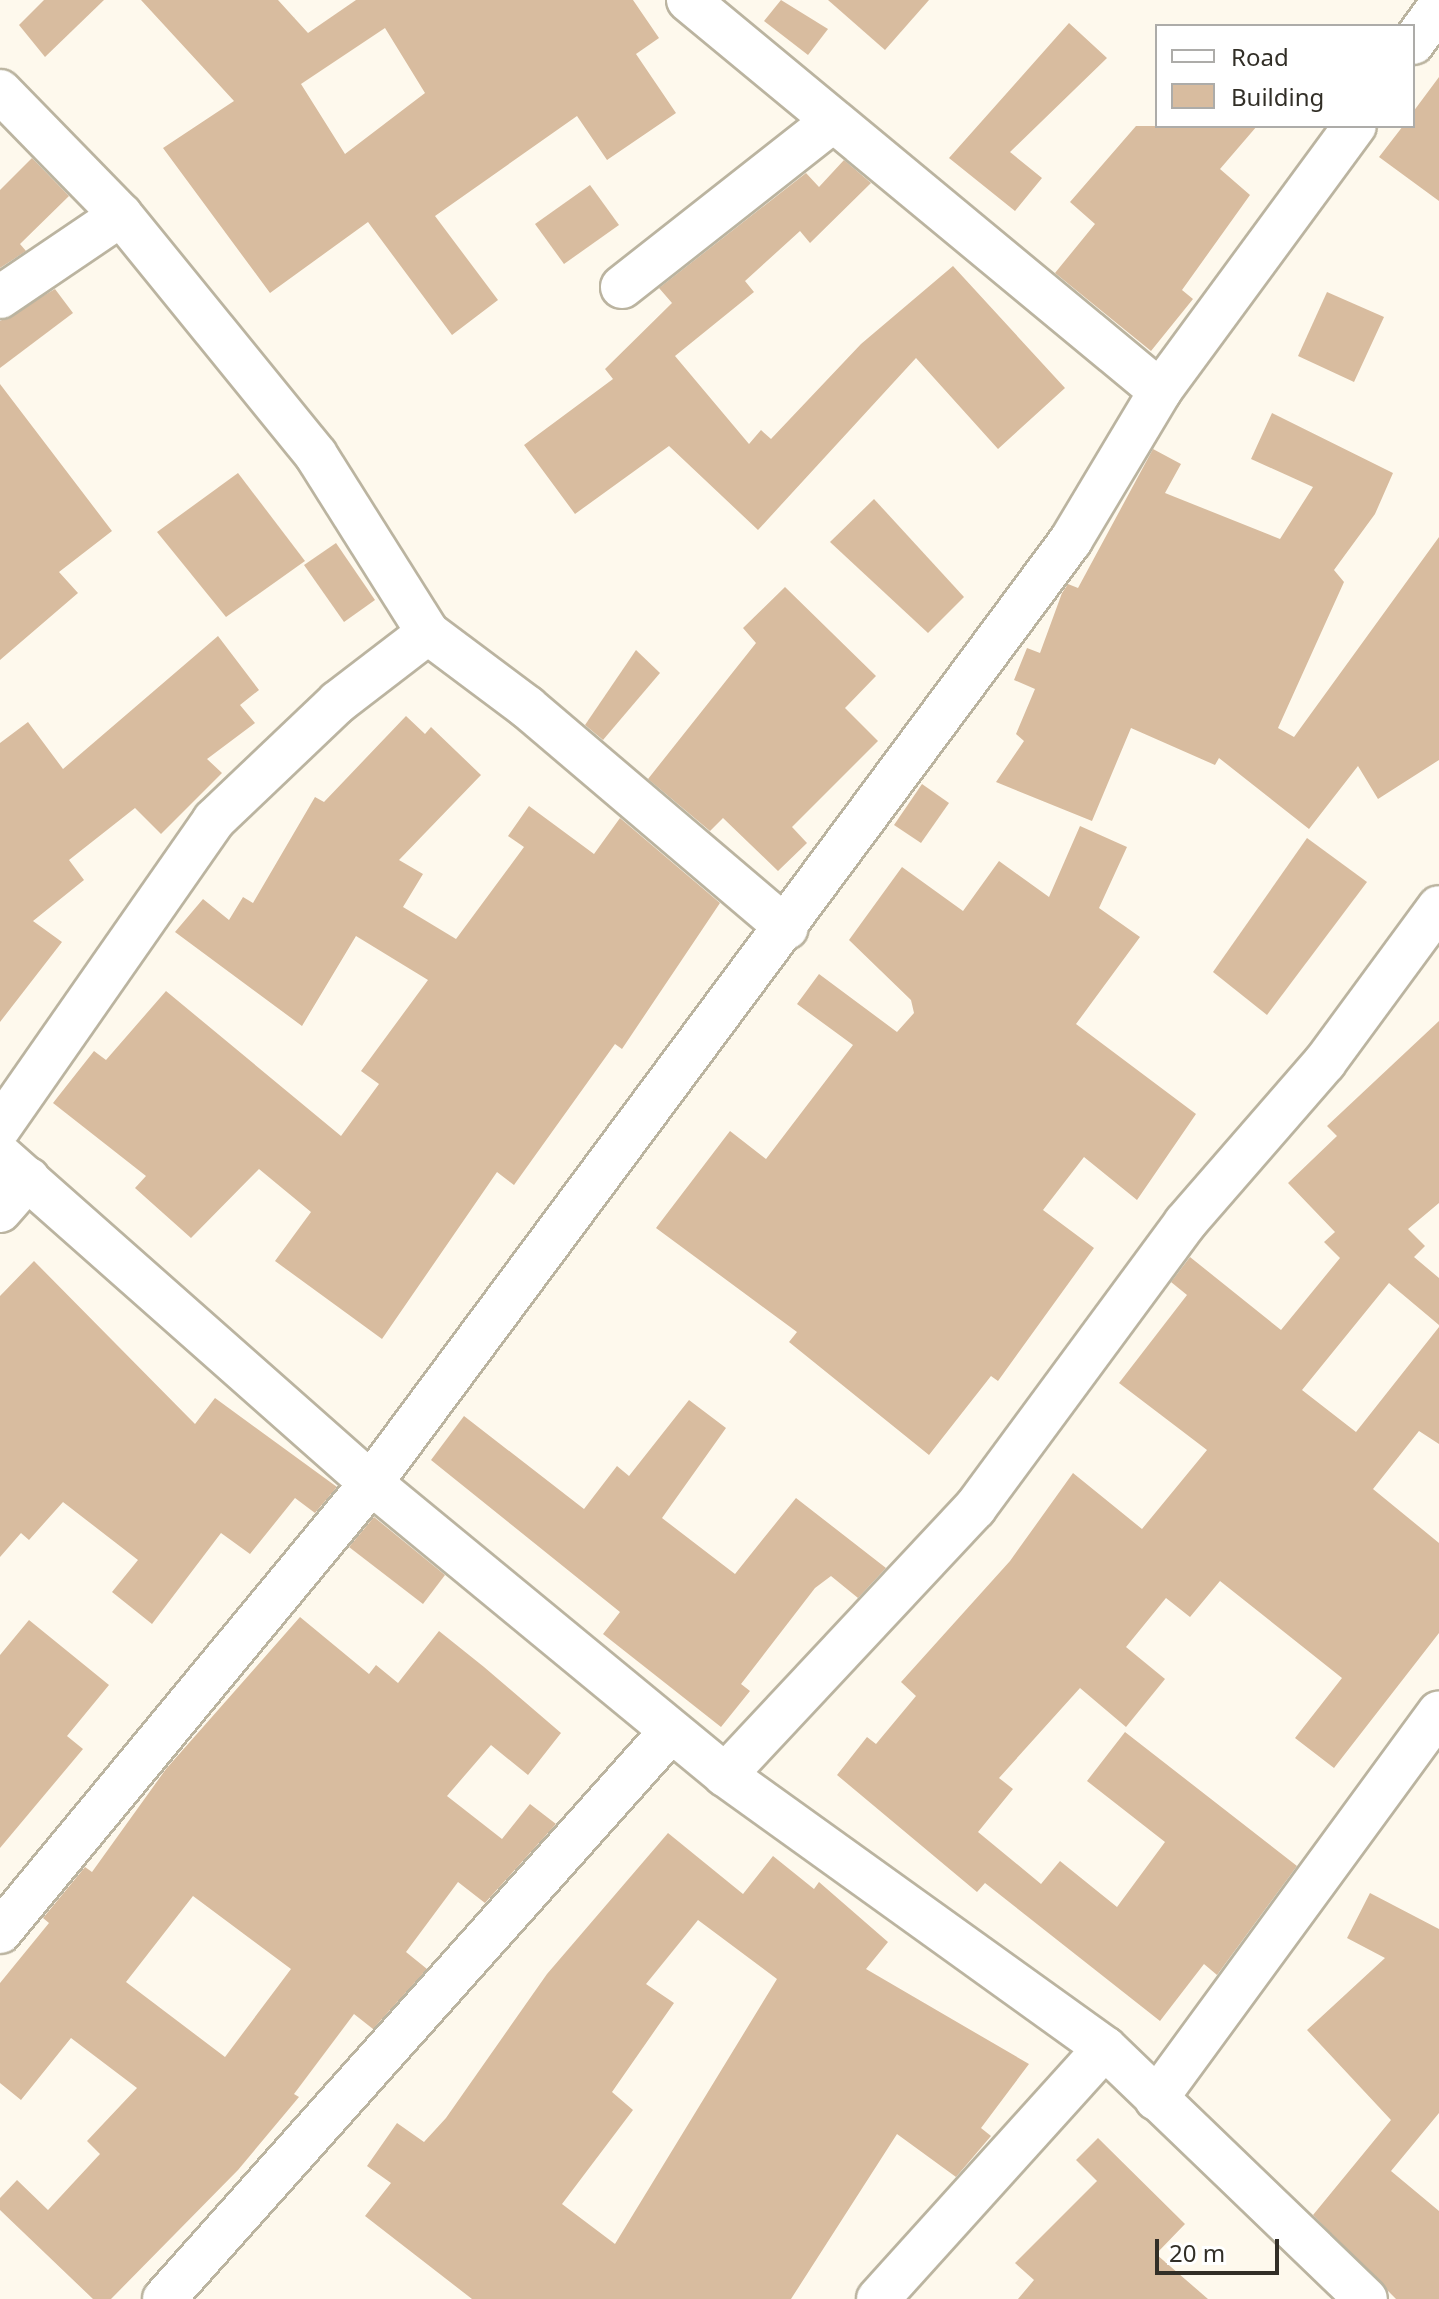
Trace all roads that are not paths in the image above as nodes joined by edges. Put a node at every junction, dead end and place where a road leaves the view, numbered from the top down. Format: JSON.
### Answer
{"nodes":[{"id":1,"x":688,"y":0,"type":"edge"},
{"id":2,"x":1439,"y":7,"type":"edge"},
{"id":3,"x":1415,"y":40,"type":"edge"},
{"id":4,"x":0,"y":91,"type":"edge"},
{"id":5,"x":833,"y":121,"type":"junction"},
{"id":6,"x":1354,"y":128,"type":"edge"},
{"id":7,"x":121,"y":215,"type":"junction"},
{"id":8,"x":622,"y":287,"type":"dead end"},
{"id":9,"x":0,"y":297,"type":"edge"},
{"id":10,"x":1160,"y":391,"type":"junction"},
{"id":11,"x":428,"y":633,"type":"junction"},
{"id":12,"x":1439,"y":907,"type":"edge"},
{"id":13,"x":787,"y":928,"type":"junction"},
{"id":14,"x":0,"y":1127,"type":"edge"},
{"id":15,"x":14,"y":1167,"type":"edge"},
{"id":16,"x":0,"y":1211,"type":"edge"},
{"id":17,"x":371,"y":1483,"type":"junction"},
{"id":18,"x":1439,"y":1713,"type":"edge"},
{"id":19,"x":671,"y":1731,"type":"junction"},
{"id":20,"x":725,"y":1775,"type":"junction"},
{"id":21,"x":0,"y":1932,"type":"edge"},
{"id":22,"x":1105,"y":2048,"type":"junction"},
{"id":23,"x":1156,"y":2099,"type":"junction"},
{"id":24,"x":164,"y":2299,"type":"edge"},
{"id":25,"x":878,"y":2299,"type":"edge"},
{"id":26,"x":1366,"y":2299,"type":"edge"}],
"edges":[{"from":1,"to":5,"type":"street"},
{"from":2,"to":3,"type":"street"},
{"from":4,"to":7,"type":"street"},
{"from":5,"to":8,"type":"street"},
{"from":5,"to":10,"type":"street"},
{"from":6,"to":10,"type":"street"},
{"from":7,"to":9,"type":"street"},
{"from":7,"to":11,"type":"street"},
{"from":10,"to":13,"type":"street"},
{"from":11,"to":13,"type":"street"},
{"from":11,"to":14,"type":"street"},
{"from":12,"to":20,"type":"street"},
{"from":13,"to":17,"type":"street"},
{"from":15,"to":16,"type":"street"},
{"from":15,"to":17,"type":"street"},
{"from":17,"to":19,"type":"street"},
{"from":17,"to":21,"type":"street"},
{"from":18,"to":23,"type":"street"},
{"from":19,"to":20,"type":"street"},
{"from":19,"to":24,"type":"street"},
{"from":20,"to":22,"type":"street"},
{"from":22,"to":23,"type":"street"},
{"from":22,"to":25,"type":"street"},
{"from":23,"to":26,"type":"street"}]}
